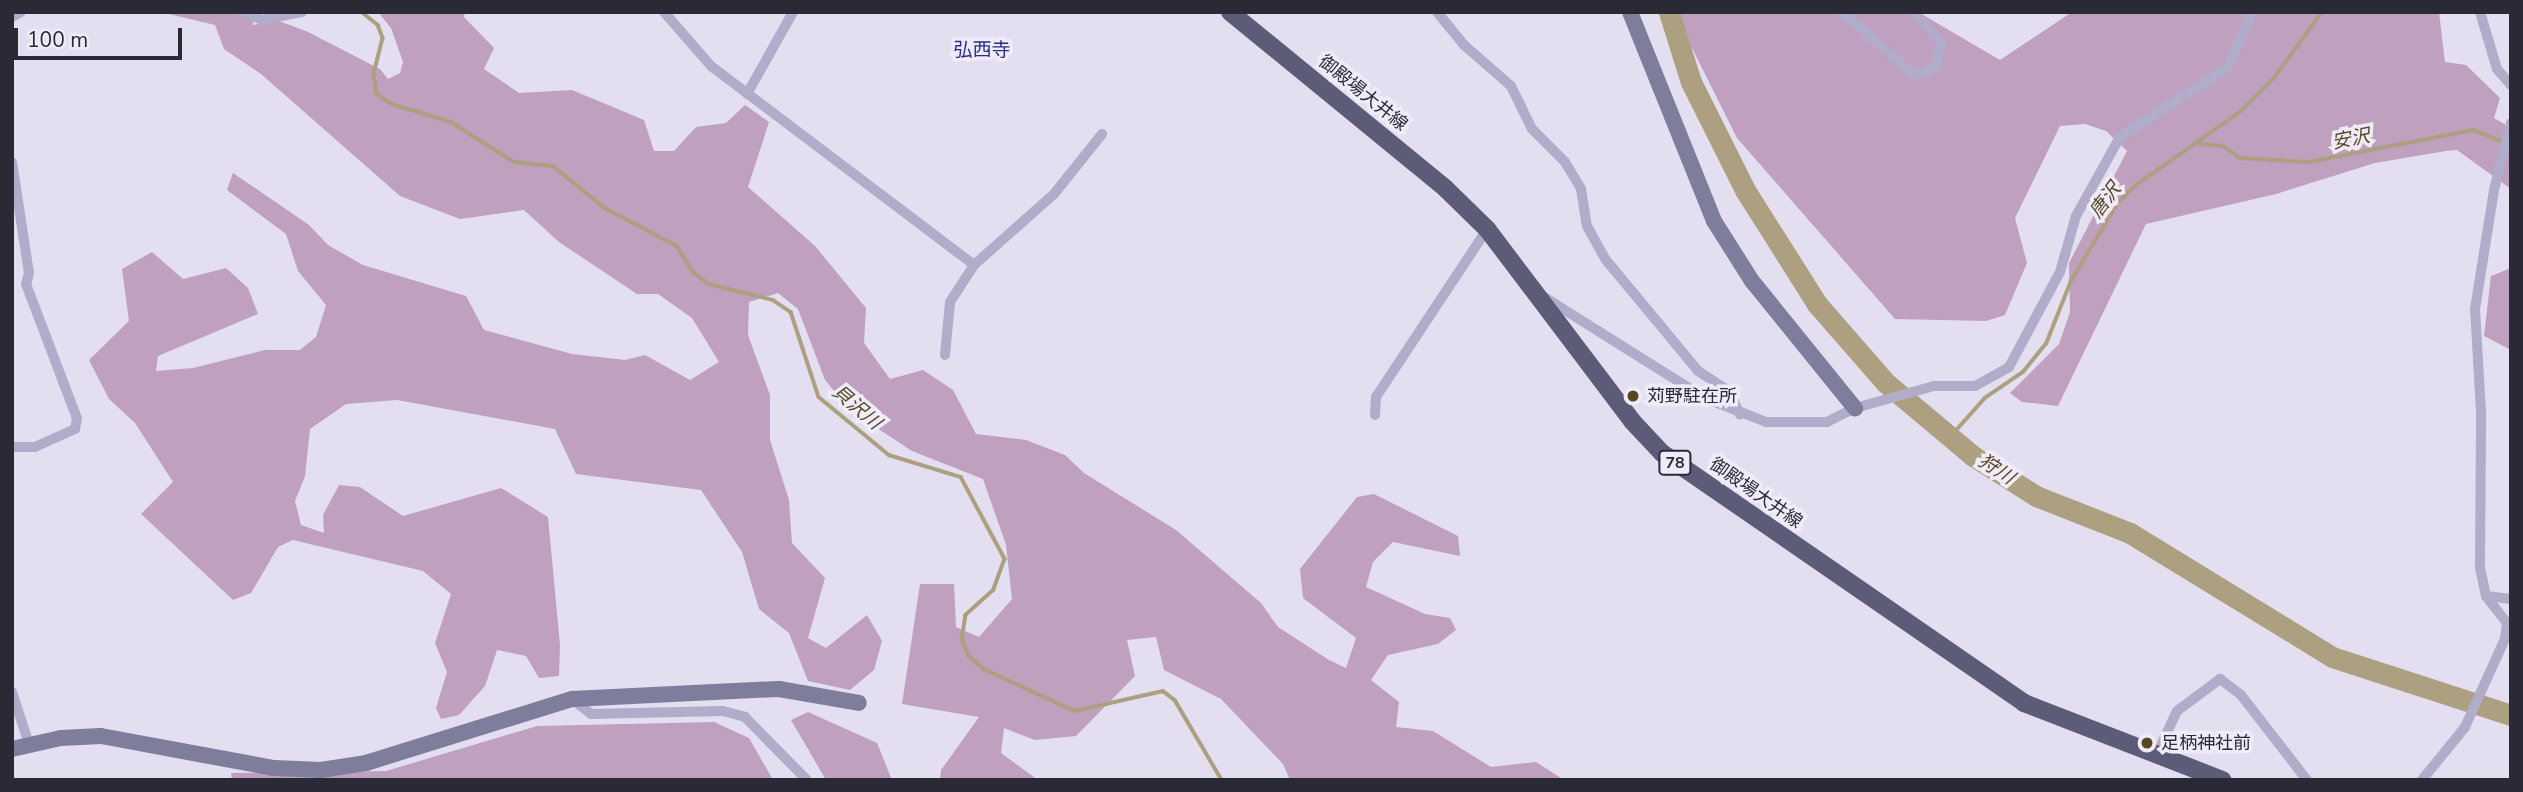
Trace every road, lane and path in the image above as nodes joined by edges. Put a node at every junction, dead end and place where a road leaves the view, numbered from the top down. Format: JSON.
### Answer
{"nodes":[{"id":1,"x":20,"y":12,"type":"edge"},
{"id":2,"x":243,"y":12,"type":"edge"},
{"id":3,"x":302,"y":12,"type":"edge"},
{"id":4,"x":664,"y":12,"type":"edge"},
{"id":5,"x":793,"y":12,"type":"edge"},
{"id":6,"x":1230,"y":12,"type":"edge"},
{"id":7,"x":1437,"y":12,"type":"edge"},
{"id":8,"x":1630,"y":12,"type":"edge"},
{"id":9,"x":1842,"y":12,"type":"edge"},
{"id":10,"x":1914,"y":12,"type":"edge"},
{"id":11,"x":2252,"y":12,"type":"edge"},
{"id":12,"x":2480,"y":12,"type":"edge"},
{"id":13,"x":12,"y":17,"type":"edge"},
{"id":14,"x":676,"y":17,"type":"edge"},
{"id":15,"x":2511,"y":85,"type":"edge"},
{"id":16,"x":747,"y":94,"type":"junction"},
{"id":17,"x":2511,"y":123,"type":"edge"},
{"id":18,"x":1102,"y":134,"type":"dead end"},
{"id":19,"x":12,"y":162,"type":"edge"},
{"id":20,"x":1487,"y":229,"type":"junction"},
{"id":21,"x":974,"y":265,"type":"junction"},
{"id":22,"x":1535,"y":293,"type":"junction"},
{"id":23,"x":945,"y":355,"type":"dead end"},
{"id":24,"x":1859,"y":407,"type":"junction"},
{"id":25,"x":1375,"y":415,"type":"dead end"},
{"id":26,"x":1740,"y":415,"type":"junction"},
{"id":27,"x":12,"y":447,"type":"edge"},
{"id":28,"x":2486,"y":596,"type":"junction"},
{"id":29,"x":2511,"y":599,"type":"edge"},
{"id":30,"x":12,"y":692,"type":"edge"},
{"id":31,"x":572,"y":699,"type":"junction"},
{"id":32,"x":859,"y":703,"type":"dead end"},
{"id":33,"x":29,"y":744,"type":"junction"},
{"id":34,"x":12,"y":749,"type":"edge"},
{"id":35,"x":2157,"y":754,"type":"junction"},
{"id":36,"x":807,"y":780,"type":"edge"},
{"id":37,"x":2222,"y":780,"type":"edge"},
{"id":38,"x":2306,"y":780,"type":"edge"},
{"id":39,"x":2422,"y":780,"type":"edge"}],
"edges":[{"from":1,"to":13,"type":"street"},
{"from":2,"to":3,"type":"street"},
{"from":4,"to":14,"type":"street"},
{"from":5,"to":16,"type":"street"},
{"from":6,"to":20,"type":"main road","name":"御殿場大井線","number":"78"},
{"from":7,"to":26,"type":"street"},
{"from":8,"to":24,"type":"street"},
{"from":9,"to":10,"type":"street"},
{"from":11,"to":24,"type":"street"},
{"from":12,"to":15,"type":"street"},
{"from":14,"to":16,"type":"street"},
{"from":16,"to":21,"type":"street"},
{"from":17,"to":28,"type":"street"},
{"from":18,"to":21,"type":"street"},
{"from":19,"to":27,"type":"street"},
{"from":20,"to":22,"type":"main road","name":"御殿場大井線","number":"78"},
{"from":20,"to":25,"type":"street"},
{"from":21,"to":23,"type":"street"},
{"from":22,"to":26,"type":"street"},
{"from":22,"to":35,"type":"main road","name":"御殿場大井線","number":"78"},
{"from":24,"to":26,"type":"street"},
{"from":28,"to":29,"type":"street"},
{"from":28,"to":39,"type":"street"},
{"from":30,"to":33,"type":"street"},
{"from":31,"to":32,"type":"street"},
{"from":31,"to":33,"type":"street"},
{"from":31,"to":36,"type":"street"},
{"from":33,"to":34,"type":"street"},
{"from":35,"to":37,"type":"main road","name":"御殿場大井線","number":"78"},
{"from":35,"to":38,"type":"street"}]}
